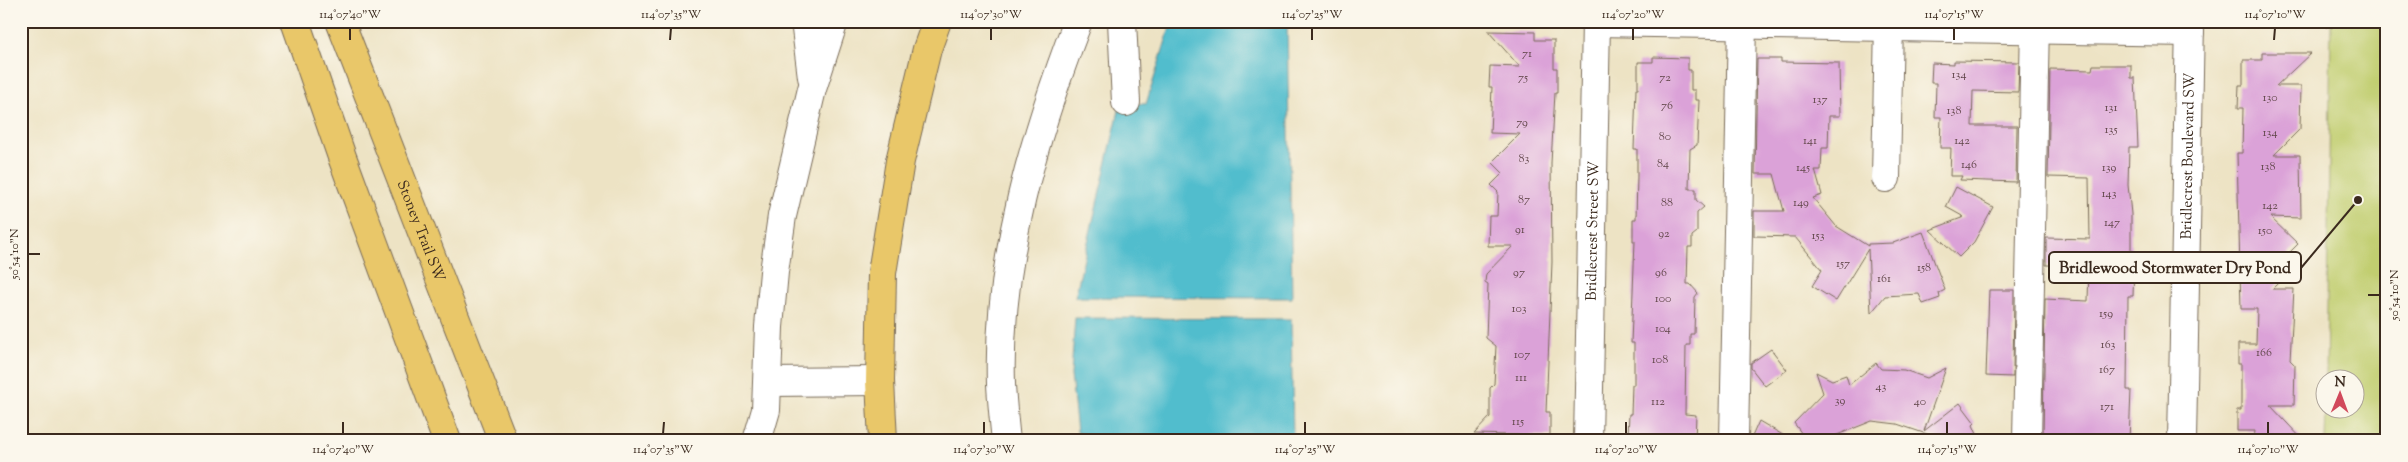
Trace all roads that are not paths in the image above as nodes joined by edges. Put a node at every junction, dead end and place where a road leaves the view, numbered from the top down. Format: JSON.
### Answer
{"nodes":[{"id":1,"x":295,"y":21,"type":"edge"},
{"id":2,"x":340,"y":21,"type":"edge"},
{"id":3,"x":805,"y":21,"type":"edge"},
{"id":4,"x":834,"y":21,"type":"edge"},
{"id":5,"x":937,"y":21,"type":"edge"},
{"id":6,"x":1078,"y":21,"type":"edge"},
{"id":7,"x":1122,"y":21,"type":"edge"},
{"id":8,"x":1596,"y":22,"type":"edge"},
{"id":9,"x":1742,"y":23,"type":"edge"},
{"id":10,"x":1889,"y":24,"type":"edge"},
{"id":11,"x":2035,"y":25,"type":"edge"},
{"id":12,"x":2190,"y":26,"type":"edge"},
{"id":13,"x":814,"y":84,"type":"junction"},
{"id":14,"x":1126,"y":102,"type":"dead end"},
{"id":15,"x":1886,"y":178,"type":"dead end"},
{"id":16,"x":880,"y":381,"type":"junction"},
{"id":17,"x":768,"y":382,"type":"junction"},
{"id":18,"x":447,"y":441,"type":"edge"},
{"id":19,"x":504,"y":441,"type":"edge"},
{"id":20,"x":757,"y":441,"type":"edge"},
{"id":21,"x":883,"y":441,"type":"edge"},
{"id":22,"x":1006,"y":441,"type":"edge"},
{"id":23,"x":1588,"y":441,"type":"edge"},
{"id":24,"x":1734,"y":441,"type":"edge"},
{"id":25,"x":2027,"y":441,"type":"edge"},
{"id":26,"x":2182,"y":441,"type":"edge"}],
"edges":[{"from":1,"to":18,"type":"highway"},
{"from":2,"to":19,"type":"highway","name":"Stoney Trail SW"},
{"from":3,"to":13,"type":"street"},
{"from":4,"to":13,"type":"street"},
{"from":5,"to":16,"type":"highway"},
{"from":6,"to":22,"type":"street"},
{"from":7,"to":14,"type":"street"},
{"from":8,"to":9,"type":"street"},
{"from":8,"to":23,"type":"street","name":"Bridlecrest Street SW"},
{"from":9,"to":10,"type":"street"},
{"from":9,"to":24,"type":"street"},
{"from":10,"to":11,"type":"street"},
{"from":10,"to":15,"type":"street"},
{"from":11,"to":12,"type":"street"},
{"from":11,"to":25,"type":"street"},
{"from":12,"to":26,"type":"street","name":"Bridlecrest Boulevard SW"},
{"from":13,"to":17,"type":"street"},
{"from":16,"to":17,"type":"street"},
{"from":16,"to":21,"type":"highway"},
{"from":17,"to":20,"type":"street"}]}
